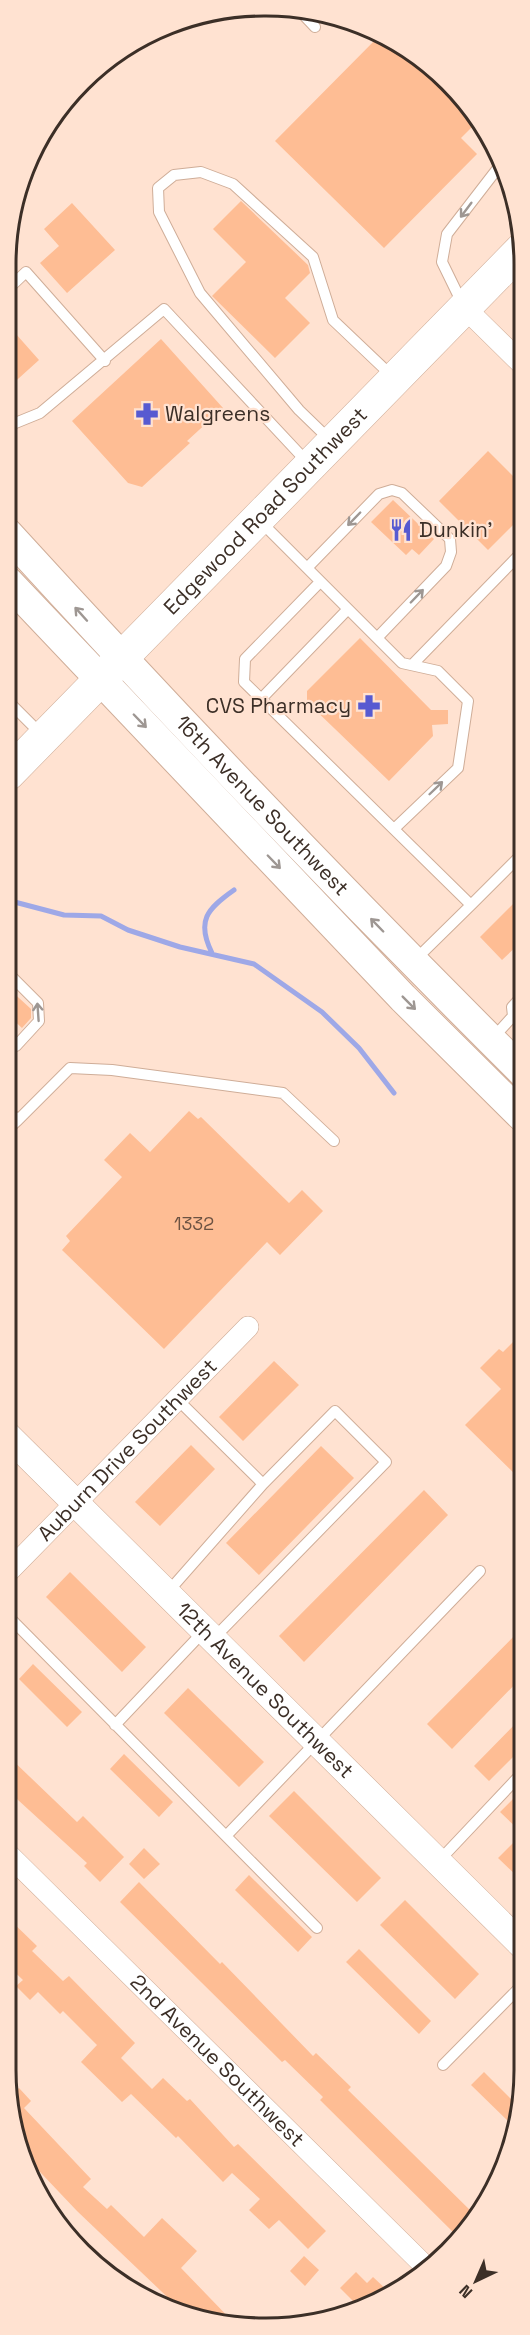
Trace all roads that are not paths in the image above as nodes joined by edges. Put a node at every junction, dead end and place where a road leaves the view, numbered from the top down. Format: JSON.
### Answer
{"nodes":[{"id":1,"x":309,"y":20,"type":"edge"},
{"id":2,"x":315,"y":27,"type":"dead end"},
{"id":3,"x":495,"y":171,"type":"edge"},
{"id":4,"x":514,"y":258,"type":"edge"},
{"id":5,"x":16,"y":281,"type":"edge"},
{"id":6,"x":465,"y":308,"type":"junction"},
{"id":7,"x":514,"y":356,"type":"edge"},
{"id":8,"x":105,"y":361,"type":"junction"},
{"id":9,"x":395,"y":379,"type":"junction"},
{"id":10,"x":16,"y":423,"type":"edge"},
{"id":11,"x":333,"y":442,"type":"junction"},
{"id":12,"x":310,"y":465,"type":"junction"},
{"id":13,"x":257,"y":519,"type":"junction"},
{"id":14,"x":16,"y":545,"type":"edge"},
{"id":15,"x":514,"y":560,"type":"edge"},
{"id":16,"x":307,"y":568,"type":"junction"},
{"id":17,"x":320,"y":582,"type":"junction"},
{"id":18,"x":16,"y":589,"type":"edge"},
{"id":19,"x":348,"y":609,"type":"junction"},
{"id":20,"x":377,"y":638,"type":"junction"},
{"id":21,"x":412,"y":665,"type":"junction"},
{"id":22,"x":110,"y":668,"type":"junction"},
{"id":23,"x":261,"y":699,"type":"junction"},
{"id":24,"x":16,"y":709,"type":"edge"},
{"id":25,"x":44,"y":736,"type":"junction"},
{"id":26,"x":16,"y":766,"type":"edge"},
{"id":27,"x":394,"y":829,"type":"junction"},
{"id":28,"x":514,"y":862,"type":"edge"},
{"id":29,"x":471,"y":905,"type":"junction"},
{"id":30,"x":413,"y":962,"type":"junction"},
{"id":31,"x":16,"y":981,"type":"edge"},
{"id":32,"x":514,"y":1019,"type":"edge"},
{"id":33,"x":491,"y":1040,"type":"junction"},
{"id":34,"x":16,"y":1046,"type":"edge"},
{"id":35,"x":514,"y":1063,"type":"edge"},
{"id":36,"x":514,"y":1108,"type":"edge"},
{"id":37,"x":18,"y":1120,"type":"edge"},
{"id":38,"x":334,"y":1142,"type":"dead end"},
{"id":39,"x":248,"y":1327,"type":"dead end"},
{"id":40,"x":177,"y":1399,"type":"junction"},
{"id":41,"x":16,"y":1444,"type":"edge"},
{"id":42,"x":263,"y":1484,"type":"junction"},
{"id":43,"x":75,"y":1503,"type":"junction"},
{"id":44,"x":16,"y":1564,"type":"edge"},
{"id":45,"x":480,"y":1571,"type":"dead end"},
{"id":46,"x":166,"y":1593,"type":"junction"},
{"id":47,"x":16,"y":1625,"type":"edge"},
{"id":48,"x":209,"y":1635,"type":"junction"},
{"id":49,"x":115,"y":1725,"type":"junction"},
{"id":50,"x":317,"y":1742,"type":"junction"},
{"id":51,"x":514,"y":1781,"type":"edge"},
{"id":52,"x":226,"y":1836,"type":"junction"},
{"id":53,"x":16,"y":1862,"type":"edge"},
{"id":54,"x":438,"y":1862,"type":"junction"},
{"id":55,"x":317,"y":1928,"type":"dead end"},
{"id":56,"x":514,"y":1937,"type":"edge"},
{"id":57,"x":514,"y":1993,"type":"edge"},
{"id":58,"x":443,"y":2065,"type":"dead end"},
{"id":59,"x":422,"y":2263,"type":"edge"}],
"edges":[{"from":1,"to":2,"type":"lane"},
{"from":3,"to":6,"type":"lane","one_way":true},
{"from":4,"to":6,"type":"main road","name":"Edgewood Road Southwest"},
{"from":5,"to":8,"type":"lane"},
{"from":6,"to":7,"type":"street"},
{"from":6,"to":9,"type":"main road","name":"Edgewood Road Southwest"},
{"from":8,"to":10,"type":"lane"},
{"from":8,"to":12,"type":"lane"},
{"from":9,"to":11,"type":"main road","name":"Edgewood Road Southwest"},
{"from":9,"to":11,"type":"lane"},
{"from":11,"to":12,"type":"main road","name":"Edgewood Road Southwest"},
{"from":12,"to":13,"type":"main road","name":"Edgewood Road Southwest"},
{"from":13,"to":16,"type":"lane"},
{"from":13,"to":22,"type":"main road","name":"Edgewood Road Southwest"},
{"from":22,"to":14,"type":"main road","name":"16th Avenue Southwest","one_way":true},
{"from":15,"to":21,"type":"lane"},
{"from":16,"to":17,"type":"lane"},
{"from":20,"to":16,"type":"lane","one_way":true},
{"from":17,"to":19,"type":"lane"},
{"from":17,"to":23,"type":"lane"},
{"from":18,"to":22,"type":"main road","name":"16th Avenue Southwest"},
{"from":19,"to":20,"type":"lane"},
{"from":19,"to":23,"type":"lane"},
{"from":20,"to":21,"type":"lane"},
{"from":27,"to":21,"type":"lane","one_way":true},
{"from":22,"to":25,"type":"main road","name":"Edgewood Road Southwest"},
{"from":30,"to":22,"type":"main road","name":"16th Avenue Southwest","one_way":true},
{"from":22,"to":36,"type":"main road","name":"16th Avenue Southwest","one_way":true},
{"from":23,"to":27,"type":"lane"},
{"from":24,"to":25,"type":"lane"},
{"from":25,"to":26,"type":"main road","name":"Edgewood Road Southwest"},
{"from":27,"to":29,"type":"lane"},
{"from":28,"to":29,"type":"lane"},
{"from":29,"to":30,"type":"lane"},
{"from":30,"to":33,"type":"main road","name":"16th Avenue Southwest"},
{"from":34,"to":31,"type":"lane","one_way":true},
{"from":32,"to":33,"type":"lane"},
{"from":33,"to":35,"type":"main road","name":"16th Avenue Southwest"},
{"from":37,"to":38,"type":"lane"},
{"from":39,"to":40,"type":"street","name":"Auburn Drive Southwest"},
{"from":40,"to":42,"type":"lane"},
{"from":40,"to":43,"type":"street","name":"Auburn Drive Southwest"},
{"from":41,"to":43,"type":"street","name":"12th Avenue Southwest"},
{"from":42,"to":46,"type":"lane"},
{"from":42,"to":48,"type":"lane"},
{"from":43,"to":44,"type":"street","name":"Auburn Drive Southwest"},
{"from":43,"to":46,"type":"street","name":"12th Avenue Southwest"},
{"from":45,"to":50,"type":"lane"},
{"from":46,"to":48,"type":"street","name":"12th Avenue Southwest"},
{"from":47,"to":49,"type":"lane"},
{"from":48,"to":49,"type":"lane"},
{"from":48,"to":50,"type":"street","name":"12th Avenue Southwest"},
{"from":49,"to":52,"type":"lane"},
{"from":50,"to":52,"type":"lane"},
{"from":50,"to":54,"type":"street","name":"12th Avenue Southwest"},
{"from":51,"to":54,"type":"lane"},
{"from":52,"to":55,"type":"lane"},
{"from":53,"to":59,"type":"street","name":"2nd Avenue Southwest"},
{"from":54,"to":56,"type":"street","name":"12th Avenue Southwest"},
{"from":57,"to":58,"type":"lane"}]}
